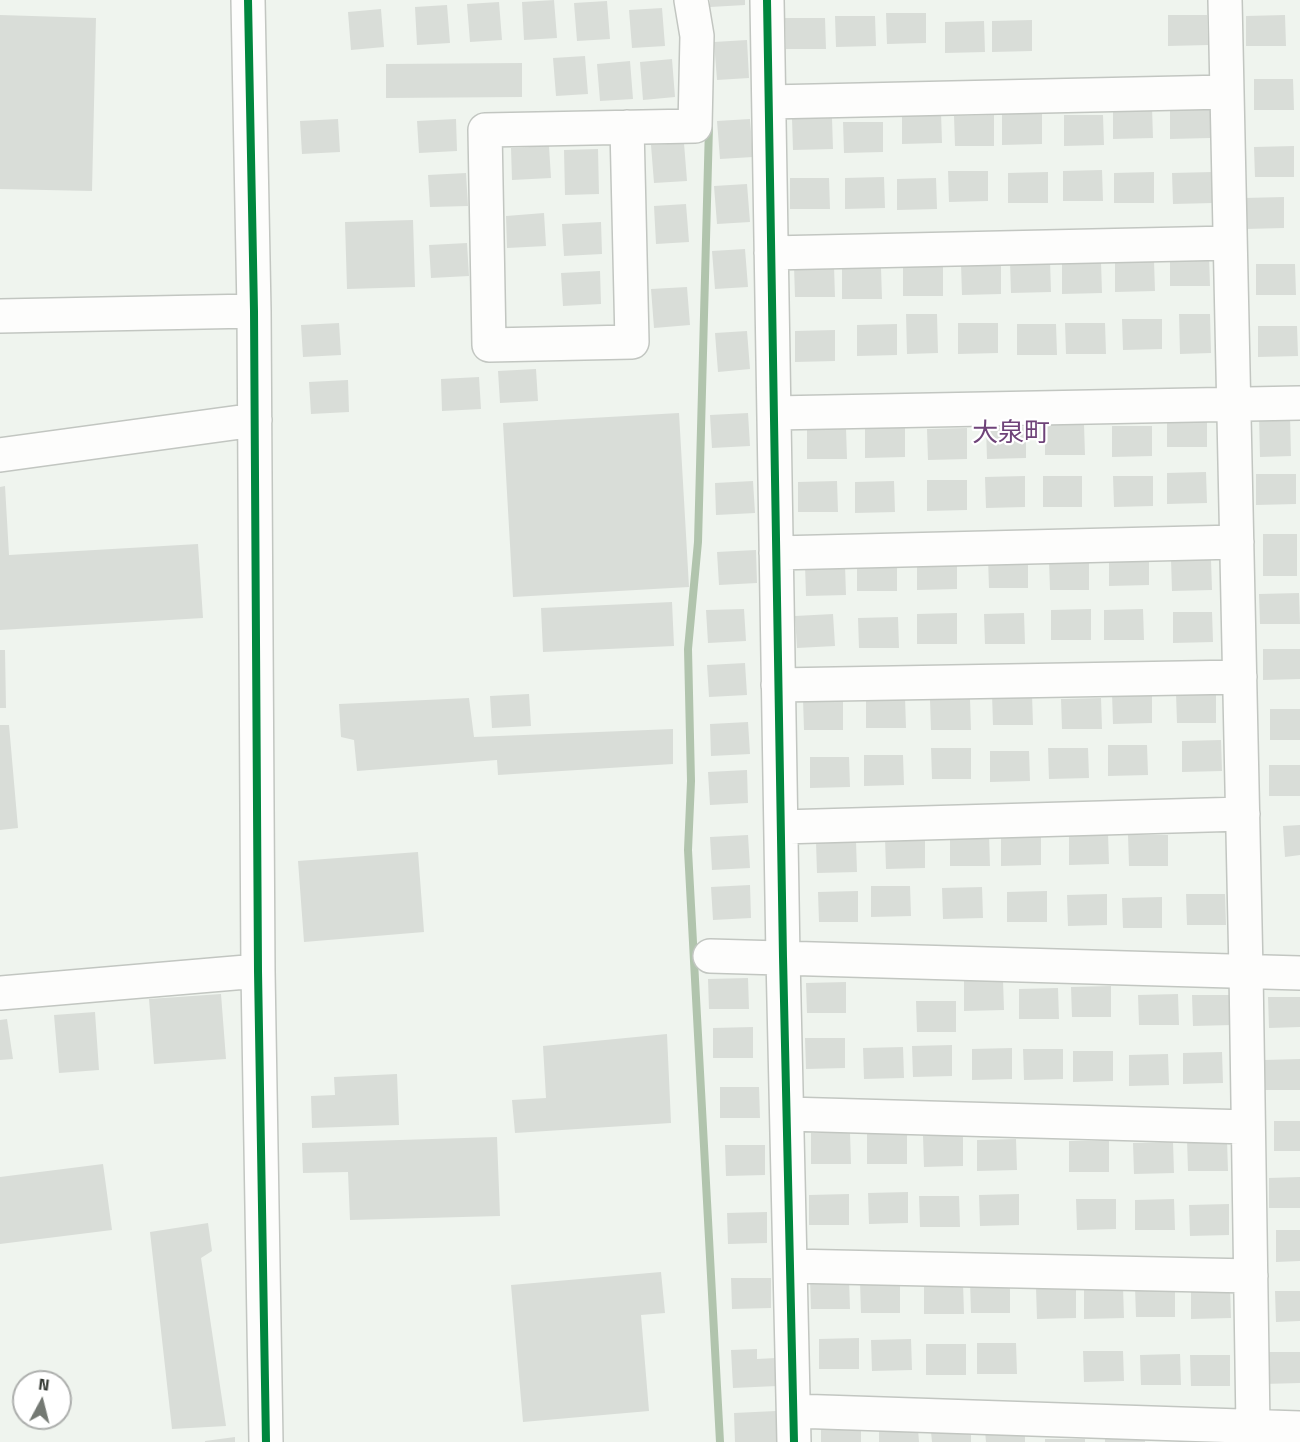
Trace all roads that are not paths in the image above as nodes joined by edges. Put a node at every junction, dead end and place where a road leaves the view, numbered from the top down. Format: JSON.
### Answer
{"nodes":[{"id":1,"x":248,"y":0,"type":"edge"},
{"id":2,"x":691,"y":0,"type":"edge"},
{"id":3,"x":767,"y":0,"type":"edge"},
{"id":4,"x":1225,"y":0,"type":"edge"},
{"id":5,"x":1227,"y":92,"type":"junction"},
{"id":6,"x":769,"y":102,"type":"junction"},
{"id":7,"x":627,"y":127,"type":"junction"},
{"id":8,"x":1230,"y":243,"type":"junction"},
{"id":9,"x":771,"y":253,"type":"junction"},
{"id":10,"x":254,"y":311,"type":"junction"},
{"id":11,"x":0,"y":316,"type":"edge"},
{"id":12,"x":1300,"y":403,"type":"edge"},
{"id":13,"x":1234,"y":405,"type":"junction"},
{"id":14,"x":774,"y":413,"type":"junction"},
{"id":15,"x":255,"y":420,"type":"junction"},
{"id":16,"x":0,"y":455,"type":"edge"},
{"id":17,"x":1237,"y":542,"type":"junction"},
{"id":18,"x":776,"y":553,"type":"junction"},
{"id":19,"x":1240,"y":677,"type":"junction"},
{"id":20,"x":778,"y":685,"type":"junction"},
{"id":21,"x":1243,"y":814,"type":"junction"},
{"id":22,"x":780,"y":827,"type":"junction"},
{"id":23,"x":710,"y":956,"type":"dead end"},
{"id":24,"x":783,"y":957,"type":"junction"},
{"id":25,"x":258,"y":971,"type":"junction"},
{"id":26,"x":1246,"y":971,"type":"junction"},
{"id":27,"x":1300,"y":973,"type":"edge"},
{"id":28,"x":0,"y":993,"type":"edge"},
{"id":29,"x":787,"y":1114,"type":"junction"},
{"id":30,"x":1248,"y":1127,"type":"junction"},
{"id":31,"x":790,"y":1266,"type":"junction"},
{"id":32,"x":1251,"y":1276,"type":"junction"},
{"id":33,"x":794,"y":1426,"type":"edge"},
{"id":34,"x":1253,"y":1426,"type":"junction"},
{"id":35,"x":1300,"y":1428,"type":"edge"},
{"id":36,"x":266,"y":1442,"type":"edge"}],
"edges":[{"from":1,"to":10,"type":"street"},
{"from":2,"to":7,"type":"street"},
{"from":3,"to":6,"type":"street"},
{"from":4,"to":5,"type":"street"},
{"from":5,"to":6,"type":"street"},
{"from":5,"to":8,"type":"street"},
{"from":6,"to":9,"type":"street"},
{"from":7,"to":7,"type":"street"},
{"from":8,"to":9,"type":"street"},
{"from":8,"to":13,"type":"street"},
{"from":9,"to":14,"type":"street"},
{"from":10,"to":11,"type":"street"},
{"from":10,"to":15,"type":"street"},
{"from":12,"to":13,"type":"street"},
{"from":13,"to":14,"type":"street"},
{"from":13,"to":17,"type":"street"},
{"from":14,"to":18,"type":"street"},
{"from":15,"to":16,"type":"street"},
{"from":15,"to":25,"type":"street"},
{"from":17,"to":18,"type":"street"},
{"from":17,"to":19,"type":"street"},
{"from":18,"to":20,"type":"street"},
{"from":19,"to":20,"type":"street"},
{"from":19,"to":21,"type":"street"},
{"from":20,"to":22,"type":"street"},
{"from":21,"to":22,"type":"street"},
{"from":21,"to":26,"type":"street"},
{"from":22,"to":24,"type":"street"},
{"from":23,"to":24,"type":"street"},
{"from":24,"to":26,"type":"street"},
{"from":24,"to":29,"type":"street"},
{"from":25,"to":28,"type":"street"},
{"from":25,"to":36,"type":"street"},
{"from":26,"to":27,"type":"street"},
{"from":26,"to":30,"type":"street"},
{"from":29,"to":30,"type":"street"},
{"from":29,"to":31,"type":"street"},
{"from":30,"to":32,"type":"street"},
{"from":31,"to":32,"type":"street"},
{"from":31,"to":33,"type":"street"},
{"from":32,"to":34,"type":"street"},
{"from":33,"to":34,"type":"street"},
{"from":34,"to":35,"type":"street"}]}
